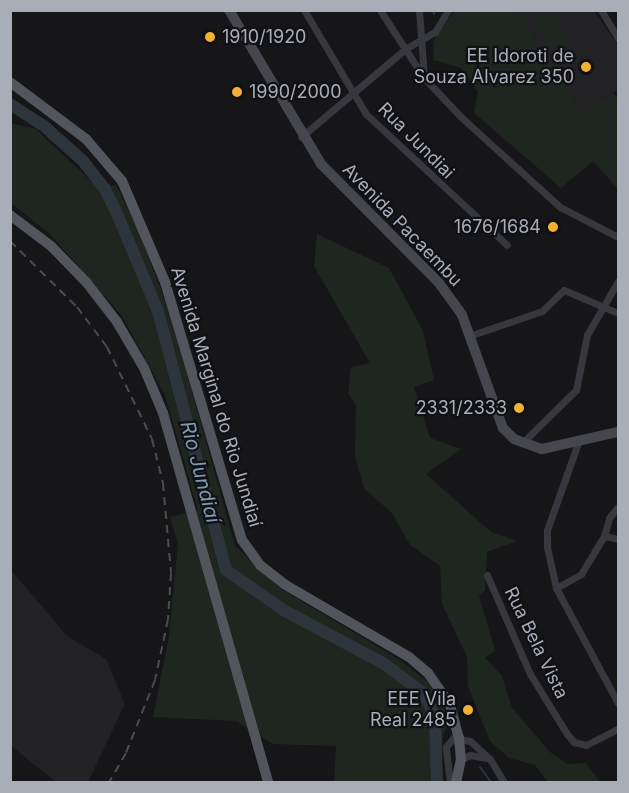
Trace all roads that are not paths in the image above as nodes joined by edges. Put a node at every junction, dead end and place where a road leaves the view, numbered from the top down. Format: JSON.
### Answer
{"nodes":[{"id":1,"x":228,"y":10,"type":"edge"},
{"id":2,"x":304,"y":10,"type":"edge"},
{"id":3,"x":380,"y":10,"type":"edge"},
{"id":4,"x":419,"y":10,"type":"edge"},
{"id":5,"x":448,"y":10,"type":"edge"},
{"id":6,"x":601,"y":10,"type":"edge"},
{"id":7,"x":618,"y":38,"type":"edge"},
{"id":8,"x":419,"y":40,"type":"junction"},
{"id":9,"x":405,"y":49,"type":"junction"},
{"id":10,"x":424,"y":78,"type":"junction"},
{"id":11,"x":10,"y":82,"type":"edge"},
{"id":12,"x":353,"y":94,"type":"junction"},
{"id":13,"x":301,"y":137,"type":"junction"},
{"id":14,"x":10,"y":215,"type":"edge"},
{"id":15,"x":618,"y":237,"type":"edge"},
{"id":16,"x":507,"y":245,"type":"dead end"},
{"id":17,"x":618,"y":281,"type":"edge"},
{"id":18,"x":604,"y":306,"type":"junction"},
{"id":19,"x":618,"y":313,"type":"edge"},
{"id":20,"x":472,"y":335,"type":"junction"},
{"id":21,"x":618,"y":432,"type":"edge"},
{"id":22,"x":522,"y":443,"type":"junction"},
{"id":23,"x":578,"y":443,"type":"junction"},
{"id":24,"x":618,"y":507,"type":"edge"},
{"id":25,"x":604,"y":537,"type":"junction"},
{"id":26,"x":618,"y":539,"type":"edge"},
{"id":27,"x":487,"y":575,"type":"dead end"},
{"id":28,"x":556,"y":588,"type":"junction"},
{"id":29,"x":615,"y":689,"type":"edge"},
{"id":30,"x":618,"y":704,"type":"edge"},
{"id":31,"x":618,"y":729,"type":"edge"},
{"id":32,"x":464,"y":739,"type":"junction"},
{"id":33,"x":466,"y":757,"type":"junction"},
{"id":34,"x":490,"y":759,"type":"junction"},
{"id":35,"x":268,"y":783,"type":"edge"},
{"id":36,"x":450,"y":783,"type":"edge"},
{"id":37,"x":456,"y":783,"type":"edge"},
{"id":38,"x":504,"y":783,"type":"edge"}],
"edges":[{"from":1,"to":13,"type":"main road","name":"Avenida Pacaembu"},
{"from":2,"to":12,"type":"street","name":"Rua Jundiai"},
{"from":3,"to":9,"type":"street"},
{"from":4,"to":8,"type":"street"},
{"from":5,"to":8,"type":"street"},
{"from":6,"to":7,"type":"street"},
{"from":8,"to":9,"type":"street"},
{"from":8,"to":10,"type":"street"},
{"from":9,"to":10,"type":"street"},
{"from":9,"to":12,"type":"street"},
{"from":10,"to":15,"type":"street"},
{"from":11,"to":32,"type":"main road","name":"Avenida Marginal do Rio Jundiaí"},
{"from":12,"to":13,"type":"street"},
{"from":12,"to":16,"type":"street","name":"Rua Jundiai"},
{"from":13,"to":20,"type":"main road","name":"Avenida Pacaembu"},
{"from":14,"to":35,"type":"main road"},
{"from":17,"to":18,"type":"street"},
{"from":18,"to":19,"type":"street"},
{"from":18,"to":20,"type":"street"},
{"from":18,"to":22,"type":"street"},
{"from":20,"to":22,"type":"main road","name":"Avenida Pacaembu"},
{"from":21,"to":23,"type":"main road"},
{"from":22,"to":23,"type":"main road"},
{"from":23,"to":28,"type":"street"},
{"from":24,"to":25,"type":"street"},
{"from":25,"to":26,"type":"street"},
{"from":25,"to":28,"type":"street"},
{"from":27,"to":31,"type":"street","name":"Rua Bela Vista"},
{"from":28,"to":29,"type":"street"},
{"from":29,"to":30,"type":"street"},
{"from":32,"to":33,"type":"main road","name":"Avenida Marginal do Rio Jundiaí"},
{"from":32,"to":34,"type":"street"},
{"from":32,"to":36,"type":"street"},
{"from":33,"to":34,"type":"street"},
{"from":33,"to":37,"type":"main road","name":"Avenida Marginal do Rio Jundiaí"},
{"from":34,"to":38,"type":"street"}]}
